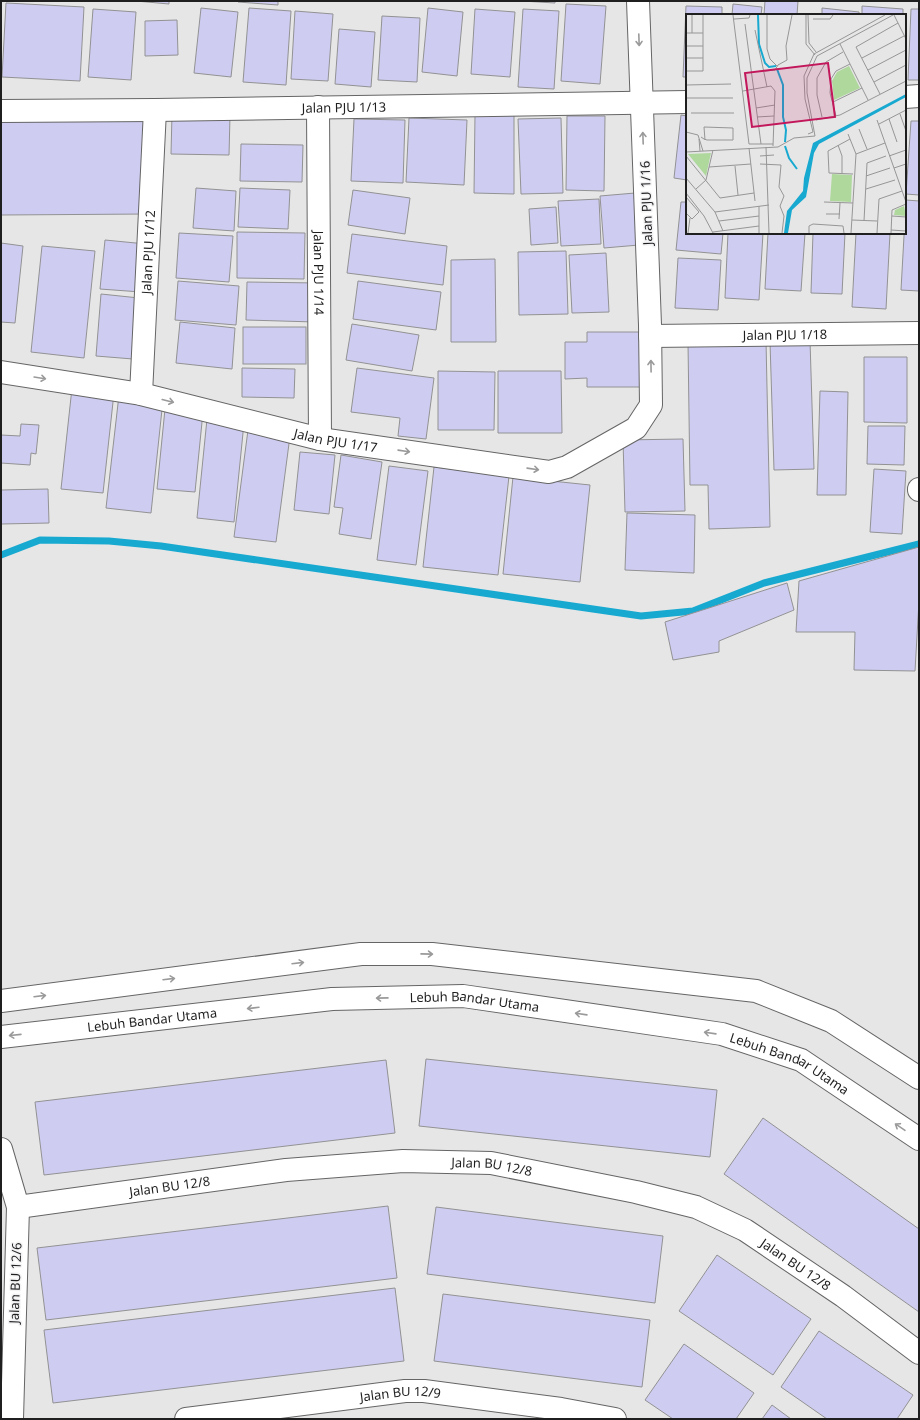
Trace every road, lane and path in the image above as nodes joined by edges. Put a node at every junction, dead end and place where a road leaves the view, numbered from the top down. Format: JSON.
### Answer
{"nodes":[{"id":1,"x":638,"y":1,"type":"edge"},
{"id":2,"x":919,"y":96,"type":"edge"},
{"id":3,"x":906,"y":97,"type":"edge"},
{"id":4,"x":686,"y":102,"type":"edge"},
{"id":5,"x":642,"y":103,"type":"junction"},
{"id":6,"x":318,"y":108,"type":"junction"},
{"id":7,"x":155,"y":110,"type":"junction"},
{"id":8,"x":1,"y":111,"type":"edge"},
{"id":9,"x":919,"y":333,"type":"edge"},
{"id":10,"x":650,"y":336,"type":"junction"},
{"id":11,"x":1,"y":372,"type":"edge"},
{"id":12,"x":141,"y":394,"type":"junction"},
{"id":13,"x":651,"y":405,"type":"joint"},
{"id":14,"x":320,"y":439,"type":"junction"},
{"id":15,"x":1,"y":1000,"type":"edge"},
{"id":16,"x":1,"y":1037,"type":"edge"},
{"id":17,"x":919,"y":1078,"type":"edge"},
{"id":18,"x":919,"y":1139,"type":"edge"},
{"id":19,"x":1,"y":1149,"type":"edge"},
{"id":20,"x":18,"y":1207,"type":"junction"},
{"id":21,"x":919,"y":1354,"type":"edge"},
{"id":22,"x":250,"y":1415,"type":"edge"},
{"id":23,"x":12,"y":1419,"type":"edge"},
{"id":24,"x":186,"y":1419,"type":"edge"},
{"id":25,"x":614,"y":1419,"type":"edge"}],
"edges":[{"from":1,"to":5,"type":"street","name":"Jalan PJU 1/16","one_way":true},
{"from":2,"to":3,"type":"street"},
{"from":4,"to":5,"type":"street","name":"Jalan PJU 1/13"},
{"from":5,"to":6,"type":"street","name":"Jalan PJU 1/13"},
{"from":10,"to":5,"type":"street","name":"Jalan PJU 1/16","one_way":true},
{"from":6,"to":7,"type":"street","name":"Jalan PJU 1/13"},
{"from":6,"to":14,"type":"street","name":"Jalan PJU 1/14"},
{"from":7,"to":8,"type":"street","name":"Jalan PJU 1/13"},
{"from":7,"to":12,"type":"street","name":"Jalan PJU 1/12"},
{"from":9,"to":10,"type":"street","name":"Jalan PJU 1/18"},
{"from":13,"to":10,"type":"street","name":"Jalan PJU 1/16","one_way":true},
{"from":11,"to":12,"type":"street","name":"Jalan PJU 1/17","one_way":true},
{"from":12,"to":14,"type":"street","name":"Jalan PJU 1/17","one_way":true},
{"from":14,"to":13,"type":"street","name":"Jalan PJU 1/17","one_way":true},
{"from":15,"to":17,"type":"street","one_way":true},
{"from":18,"to":16,"type":"street","name":"Lebuh Bandar Utama","one_way":true},
{"from":19,"to":20,"type":"street","name":"Jalan BU 12/6"},
{"from":20,"to":21,"type":"street","name":"Jalan BU 12/8"},
{"from":20,"to":23,"type":"street","name":"Jalan BU 12/6"},
{"from":22,"to":24,"type":"street","name":"Jalan BU 12/9"},
{"from":22,"to":25,"type":"street","name":"Jalan BU 12/9"}]}
